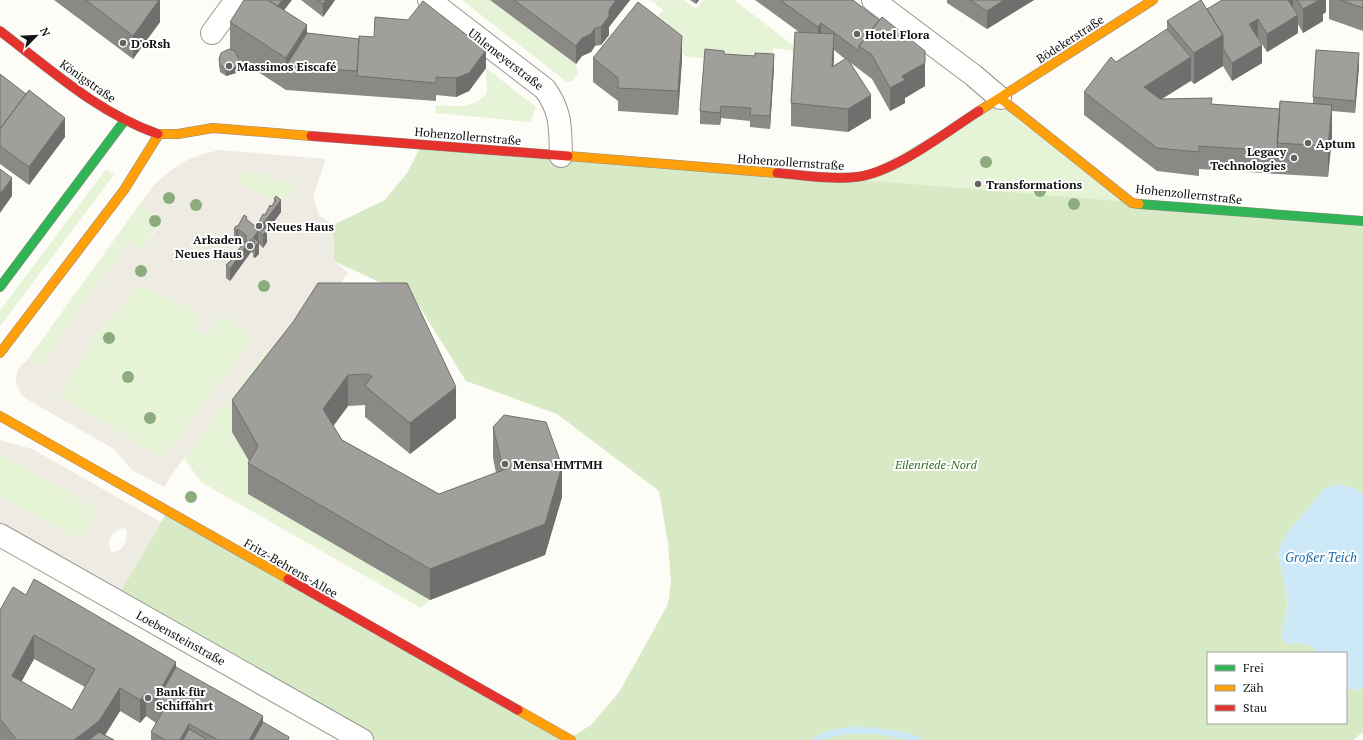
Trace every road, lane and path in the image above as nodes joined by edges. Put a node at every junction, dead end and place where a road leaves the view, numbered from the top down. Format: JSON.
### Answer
{"nodes":[{"id":1,"x":236,"y":0,"type":"edge"},
{"id":2,"x":430,"y":0,"type":"edge"},
{"id":3,"x":873,"y":0,"type":"edge"},
{"id":4,"x":1153,"y":0,"type":"edge"},
{"id":5,"x":0,"y":31,"type":"edge"},
{"id":6,"x":212,"y":33,"type":"dead end"},
{"id":7,"x":1000,"y":98,"type":"junction"},
{"id":8,"x":125,"y":120,"type":"junction"},
{"id":9,"x":160,"y":134,"type":"junction"},
{"id":10,"x":561,"y":156,"type":"junction"},
{"id":11,"x":1363,"y":221,"type":"edge"},
{"id":12,"x":0,"y":287,"type":"edge"},
{"id":13,"x":0,"y":353,"type":"edge"},
{"id":14,"x":0,"y":416,"type":"edge"},
{"id":15,"x":0,"y":535,"type":"edge"},
{"id":16,"x":362,"y":740,"type":"edge"},
{"id":17,"x":569,"y":740,"type":"edge"}],
"edges":[{"from":1,"to":6,"type":"street"},
{"from":2,"to":10,"type":"street","name":"Uhlemeyerstraße"},
{"from":3,"to":7,"type":"street"},
{"from":4,"to":7,"type":"street","name":"Bödekerstraße"},
{"from":5,"to":8,"type":"street","name":"Königstraße"},
{"from":7,"to":10,"type":"street","name":"Hohenzollernstraße"},
{"from":7,"to":11,"type":"street","name":"Hohenzollernstraße"},
{"from":8,"to":9,"type":"street"},
{"from":8,"to":12,"type":"street"},
{"from":9,"to":10,"type":"street","name":"Hohenzollernstraße"},
{"from":9,"to":13,"type":"street"},
{"from":14,"to":17,"type":"street","name":"Fritz-Behrens-Allee"},
{"from":15,"to":16,"type":"street","name":"Loebensteinstraße"}]}
